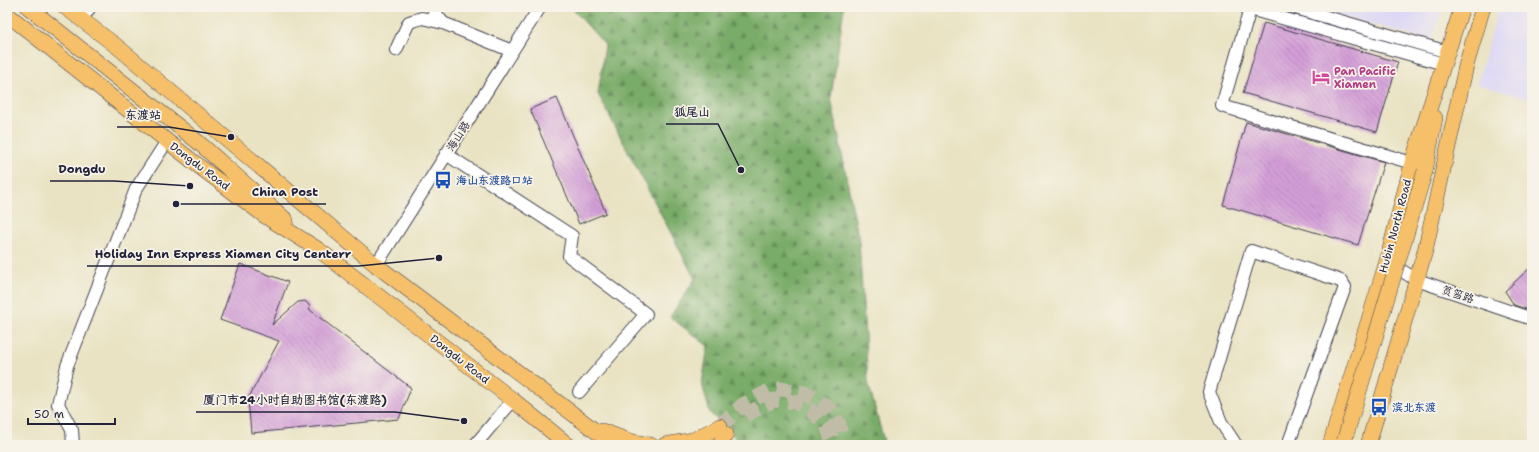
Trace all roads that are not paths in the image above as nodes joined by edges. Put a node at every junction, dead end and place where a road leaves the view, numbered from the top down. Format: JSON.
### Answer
{"nodes":[{"id":1,"x":28,"y":7,"type":"edge"},
{"id":2,"x":66,"y":7,"type":"edge"},
{"id":3,"x":433,"y":7,"type":"edge"},
{"id":4,"x":540,"y":7,"type":"edge"},
{"id":5,"x":1292,"y":7,"type":"edge"},
{"id":6,"x":1462,"y":7,"type":"edge"},
{"id":7,"x":1483,"y":7,"type":"edge"},
{"id":8,"x":86,"y":13,"type":"edge"},
{"id":9,"x":7,"y":14,"type":"edge"},
{"id":10,"x":444,"y":23,"type":"junction"},
{"id":11,"x":396,"y":50,"type":"dead end"},
{"id":12,"x":512,"y":51,"type":"junction"},
{"id":13,"x":1446,"y":58,"type":"junction"},
{"id":14,"x":1466,"y":66,"type":"junction"},
{"id":15,"x":166,"y":141,"type":"junction"},
{"id":16,"x":446,"y":154,"type":"junction"},
{"id":17,"x":1412,"y":163,"type":"junction"},
{"id":18,"x":1429,"y":173,"type":"junction"},
{"id":19,"x":319,"y":250,"type":"junction"},
{"id":20,"x":1387,"y":261,"type":"junction"},
{"id":21,"x":376,"y":265,"type":"junction"},
{"id":22,"x":1417,"y":280,"type":"junction"},
{"id":23,"x":1532,"y":319,"type":"edge"},
{"id":24,"x":579,"y":392,"type":"dead end"},
{"id":25,"x":513,"y":400,"type":"junction"},
{"id":26,"x":590,"y":427,"type":"junction"},
{"id":27,"x":722,"y":435,"type":"tunnel mouth"},
{"id":28,"x":73,"y":445,"type":"edge"},
{"id":29,"x":475,"y":445,"type":"edge"},
{"id":30,"x":568,"y":445,"type":"edge"},
{"id":31,"x":614,"y":445,"type":"edge"},
{"id":32,"x":651,"y":445,"type":"edge"},
{"id":33,"x":665,"y":445,"type":"edge"},
{"id":34,"x":1236,"y":445,"type":"edge"},
{"id":35,"x":1288,"y":445,"type":"edge"},
{"id":36,"x":1330,"y":445,"type":"edge"},
{"id":37,"x":1343,"y":445,"type":"edge"},
{"id":38,"x":1349,"y":445,"type":"edge"},
{"id":39,"x":1368,"y":445,"type":"edge"}],
"edges":[{"from":1,"to":19,"type":"main road"},
{"from":2,"to":8,"type":"main road"},
{"from":3,"to":10,"type":"street"},
{"from":4,"to":12,"type":"street","name":"海山路"},
{"from":5,"to":13,"type":"street"},
{"from":6,"to":13,"type":"main road","name":"Hubin North Road"},
{"from":7,"to":14,"type":"main road"},
{"from":8,"to":21,"type":"main road"},
{"from":9,"to":15,"type":"main road","name":"Dongdu Road"},
{"from":10,"to":11,"type":"street"},
{"from":10,"to":12,"type":"street"},
{"from":12,"to":16,"type":"street","name":"海山路"},
{"from":13,"to":17,"type":"main road","name":"Hubin North Road"},
{"from":13,"to":17,"type":"street"},
{"from":13,"to":18,"type":"main road"},
{"from":14,"to":18,"type":"main road"},
{"from":14,"to":22,"type":"main road"},
{"from":15,"to":19,"type":"main road","name":"Dongdu Road"},
{"from":15,"to":28,"type":"street"},
{"from":16,"to":21,"type":"street","name":"海山路"},
{"from":16,"to":24,"type":"street"},
{"from":17,"to":20,"type":"main road","name":"Hubin North Road"},
{"from":18,"to":37,"type":"main road","bridge":true},
{"from":18,"to":38,"type":"main road"},
{"from":19,"to":25,"type":"main road","name":"Dongdu Road"},
{"from":20,"to":22,"type":"street","name":"筼筜路"},
{"from":20,"to":36,"type":"main road","name":"Hubin North Road"},
{"from":21,"to":26,"type":"main road"},
{"from":22,"to":23,"type":"street","name":"筼筜路"},
{"from":22,"to":39,"type":"main road"},
{"from":25,"to":29,"type":"street"},
{"from":25,"to":30,"type":"main road","name":"Dongdu Road"},
{"from":26,"to":31,"type":"main road"},
{"from":26,"to":32,"type":"main road"},
{"from":27,"to":33,"type":"main road"},
{"from":34,"to":35,"type":"street"}]}
